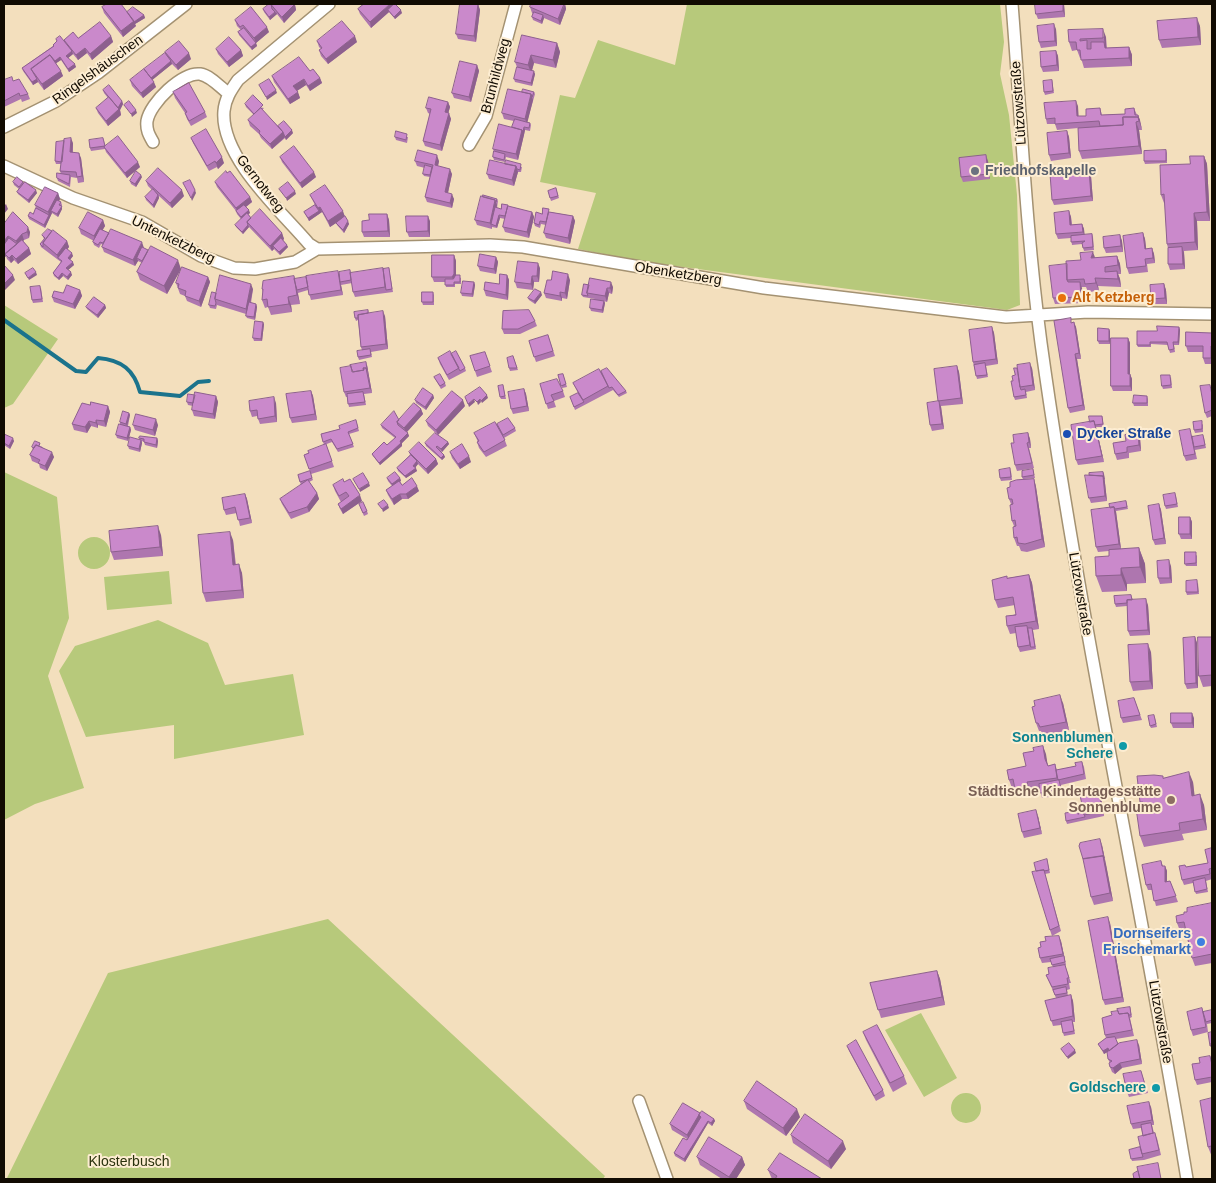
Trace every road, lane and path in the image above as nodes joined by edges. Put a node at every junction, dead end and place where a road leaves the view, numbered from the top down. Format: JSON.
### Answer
{"nodes":[{"id":1,"x":186,"y":4,"type":"edge"},
{"id":2,"x":328,"y":4,"type":"edge"},
{"id":3,"x":516,"y":4,"type":"edge"},
{"id":4,"x":1012,"y":4,"type":"edge"},
{"id":5,"x":228,"y":94,"type":"junction"},
{"id":6,"x":4,"y":126,"type":"edge"},
{"id":7,"x":154,"y":142,"type":"dead end"},
{"id":8,"x":469,"y":145,"type":"dead end"},
{"id":9,"x":4,"y":166,"type":"edge"},
{"id":10,"x":317,"y":249,"type":"junction"},
{"id":11,"x":1212,"y":314,"type":"edge"},
{"id":12,"x":1038,"y":316,"type":"junction"},
{"id":13,"x":639,"y":1100,"type":"dead end"},
{"id":14,"x":667,"y":1179,"type":"edge"},
{"id":15,"x":1187,"y":1179,"type":"edge"}],
"edges":[{"from":1,"to":6,"type":"street","name":"Ringelshäuschen"},
{"from":2,"to":5,"type":"street"},
{"from":3,"to":8,"type":"street","name":"Brunhildweg"},
{"from":4,"to":12,"type":"street","name":"Lützowstraße"},
{"from":5,"to":7,"type":"street"},
{"from":5,"to":10,"type":"street","name":"Gernotweg"},
{"from":9,"to":10,"type":"street","name":"Untenketzberg"},
{"from":10,"to":12,"type":"street","name":"Obenketzberg"},
{"from":11,"to":12,"type":"street"},
{"from":12,"to":15,"type":"street","name":"Lützowstraße"},
{"from":13,"to":14,"type":"street"}]}
